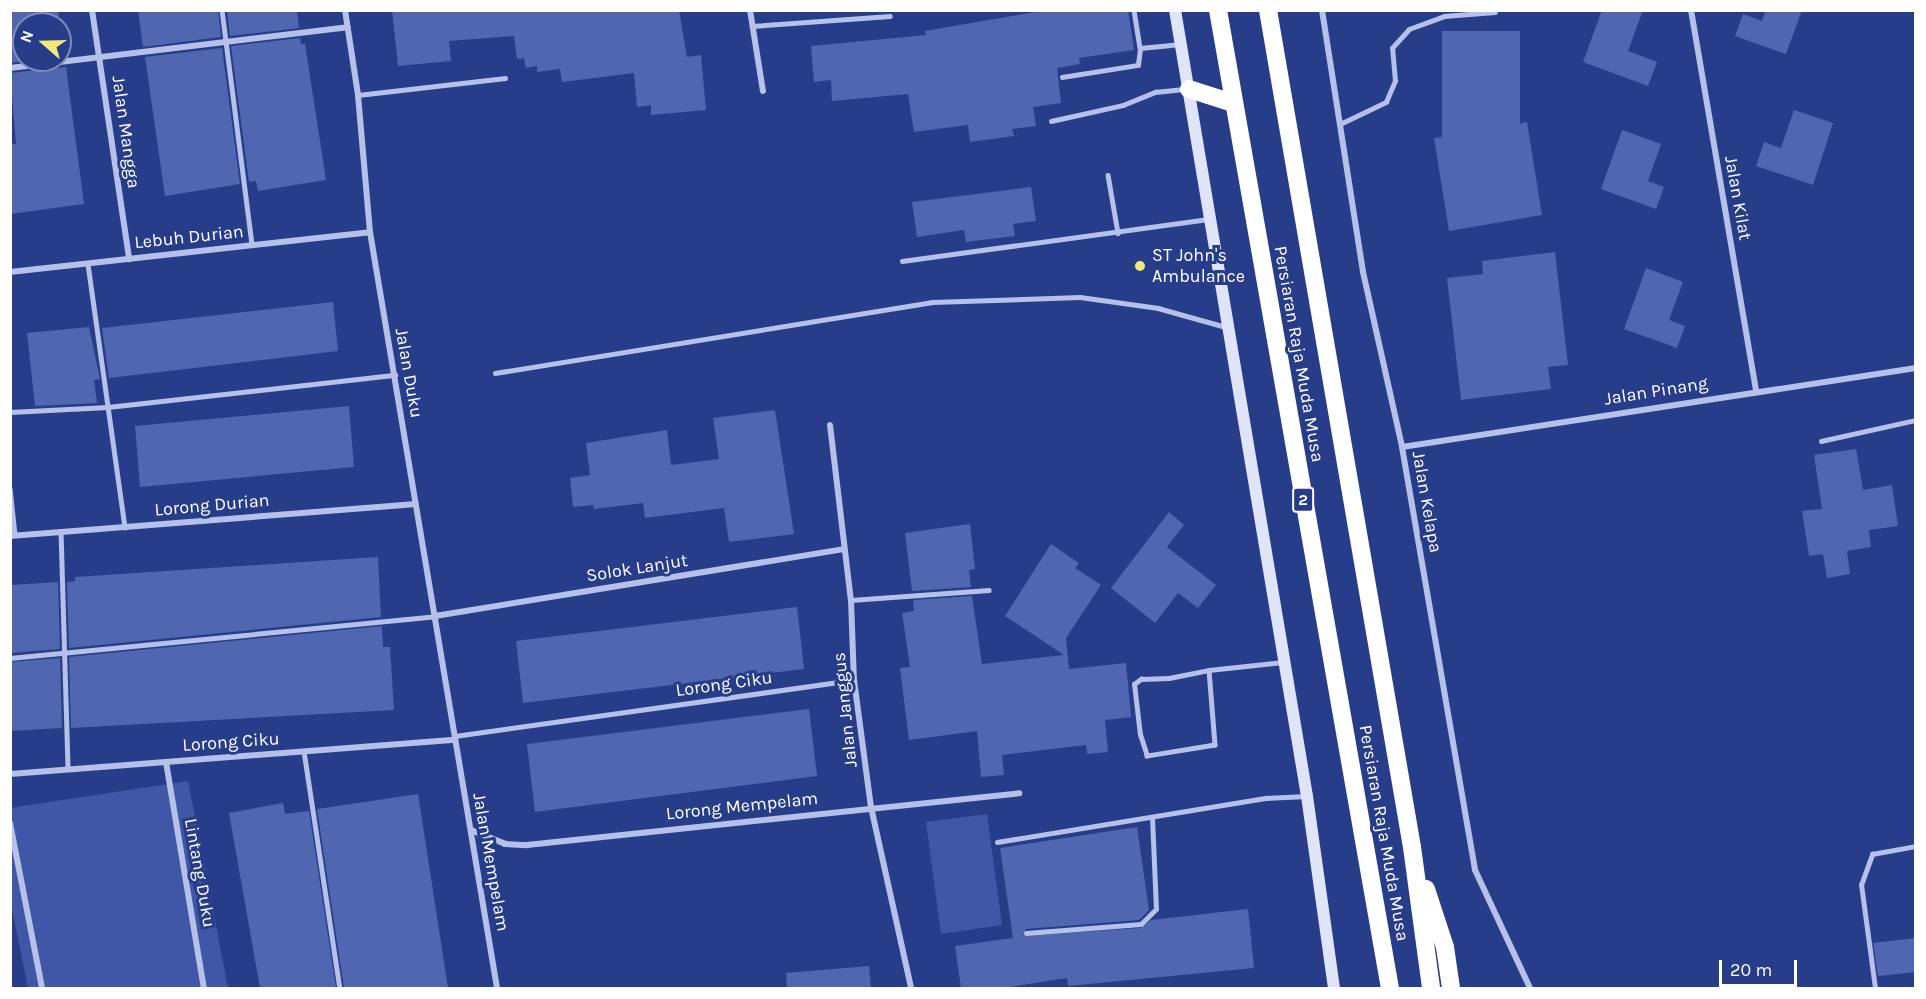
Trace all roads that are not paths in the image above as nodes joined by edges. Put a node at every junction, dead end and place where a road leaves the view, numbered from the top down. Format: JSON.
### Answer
{"nodes":[{"id":1,"x":92,"y":10,"type":"edge"},
{"id":2,"x":222,"y":10,"type":"edge"},
{"id":3,"x":345,"y":10,"type":"edge"},
{"id":4,"x":750,"y":10,"type":"edge"},
{"id":5,"x":1134,"y":10,"type":"edge"},
{"id":6,"x":1175,"y":10,"type":"edge"},
{"id":7,"x":1218,"y":10,"type":"edge"},
{"id":8,"x":1268,"y":10,"type":"edge"},
{"id":9,"x":1322,"y":10,"type":"edge"},
{"id":10,"x":1691,"y":10,"type":"edge"},
{"id":11,"x":1495,"y":12,"type":"dead end"},
{"id":12,"x":890,"y":16,"type":"dead end"},
{"id":13,"x":752,"y":26,"type":"junction"},
{"id":14,"x":348,"y":27,"type":"junction"},
{"id":15,"x":1180,"y":44,"type":"junction"},
{"id":16,"x":227,"y":45,"type":"junction"},
{"id":17,"x":1140,"y":48,"type":"junction"},
{"id":18,"x":100,"y":58,"type":"junction"},
{"id":19,"x":10,"y":68,"type":"edge"},
{"id":20,"x":1062,"y":77,"type":"dead end"},
{"id":21,"x":505,"y":78,"type":"dead end"},
{"id":22,"x":1189,"y":89,"type":"junction"},
{"id":23,"x":763,"y":91,"type":"dead end"},
{"id":24,"x":358,"y":95,"type":"junction"},
{"id":25,"x":1233,"y":103,"type":"junction"},
{"id":26,"x":1051,"y":121,"type":"dead end"},
{"id":27,"x":1340,"y":124,"type":"junction"},
{"id":28,"x":1108,"y":175,"type":"dead end"},
{"id":29,"x":1210,"y":219,"type":"junction"},
{"id":30,"x":370,"y":232,"type":"junction"},
{"id":31,"x":1118,"y":233,"type":"junction"},
{"id":32,"x":252,"y":245,"type":"junction"},
{"id":33,"x":129,"y":259,"type":"junction"},
{"id":34,"x":902,"y":261,"type":"dead end"},
{"id":35,"x":88,"y":264,"type":"junction"},
{"id":36,"x":10,"y":272,"type":"edge"},
{"id":37,"x":1228,"y":328,"type":"junction"},
{"id":38,"x":1916,"y":368,"type":"edge"},
{"id":39,"x":495,"y":374,"type":"dead end"},
{"id":40,"x":394,"y":375,"type":"junction"},
{"id":41,"x":1756,"y":391,"type":"junction"},
{"id":42,"x":108,"y":408,"type":"junction"},
{"id":43,"x":10,"y":412,"type":"edge"},
{"id":44,"x":1916,"y":420,"type":"edge"},
{"id":45,"x":830,"y":425,"type":"dead end"},
{"id":46,"x":1821,"y":441,"type":"dead end"},
{"id":47,"x":1402,"y":447,"type":"junction"},
{"id":48,"x":10,"y":488,"type":"edge"},
{"id":49,"x":416,"y":504,"type":"junction"},
{"id":50,"x":125,"y":527,"type":"junction"},
{"id":51,"x":61,"y":531,"type":"junction"},
{"id":52,"x":13,"y":535,"type":"edge"},
{"id":53,"x":844,"y":549,"type":"junction"},
{"id":54,"x":989,"y":590,"type":"dead end"},
{"id":55,"x":851,"y":600,"type":"junction"},
{"id":56,"x":435,"y":616,"type":"junction"},
{"id":57,"x":65,"y":653,"type":"junction"},
{"id":58,"x":10,"y":658,"type":"edge"},
{"id":59,"x":1284,"y":662,"type":"junction"},
{"id":60,"x":1209,"y":670,"type":"junction"},
{"id":61,"x":854,"y":680,"type":"junction"},
{"id":62,"x":455,"y":738,"type":"junction"},
{"id":63,"x":304,"y":752,"type":"junction"},
{"id":64,"x":166,"y":762,"type":"junction"},
{"id":65,"x":68,"y":769,"type":"junction"},
{"id":66,"x":10,"y":774,"type":"edge"},
{"id":67,"x":1019,"y":793,"type":"dead end"},
{"id":68,"x":1307,"y":796,"type":"junction"},
{"id":69,"x":871,"y":807,"type":"junction"},
{"id":70,"x":1152,"y":819,"type":"junction"},
{"id":71,"x":10,"y":823,"type":"edge"},
{"id":72,"x":471,"y":830,"type":"junction"},
{"id":73,"x":998,"y":842,"type":"dead end"},
{"id":74,"x":1916,"y":846,"type":"edge"},
{"id":75,"x":1412,"y":847,"type":"junction"},
{"id":76,"x":1377,"y":910,"type":"junction"},
{"id":77,"x":1026,"y":933,"type":"dead end"},
{"id":78,"x":42,"y":988,"type":"edge"},
{"id":79,"x":204,"y":988,"type":"edge"},
{"id":80,"x":340,"y":988,"type":"edge"},
{"id":81,"x":496,"y":988,"type":"edge"},
{"id":82,"x":911,"y":988,"type":"edge"},
{"id":83,"x":1334,"y":988,"type":"edge"},
{"id":84,"x":1381,"y":988,"type":"edge"},
{"id":85,"x":1390,"y":988,"type":"edge"},
{"id":86,"x":1431,"y":988,"type":"edge"},
{"id":87,"x":1451,"y":988,"type":"edge"},
{"id":88,"x":1530,"y":988,"type":"edge"},
{"id":89,"x":1875,"y":988,"type":"edge"}],
"edges":[{"from":1,"to":18,"type":"street","name":"Jalan Mangga"},
{"from":2,"to":16,"type":"lane"},
{"from":3,"to":14,"type":"street","name":"Jalan Duku"},
{"from":4,"to":13,"type":"street"},
{"from":5,"to":17,"type":"lane"},
{"from":6,"to":15,"type":"street"},
{"from":7,"to":25,"type":"highway","name":"Persiaran Raja Muda Musa","number":"2"},
{"from":8,"to":75,"type":"highway","name":"Persiaran Raja Muda Musa"},
{"from":9,"to":27,"type":"street","name":"Jalan Kelapa"},
{"from":10,"to":41,"type":"street","name":"Jalan Kilat"},
{"from":11,"to":27,"type":"lane"},
{"from":12,"to":13,"type":"lane"},
{"from":13,"to":23,"type":"street"},
{"from":14,"to":16,"type":"street"},
{"from":14,"to":24,"type":"street","name":"Jalan Duku"},
{"from":15,"to":17,"type":"lane"},
{"from":15,"to":22,"type":"street"},
{"from":16,"to":18,"type":"street"},
{"from":16,"to":32,"type":"lane"},
{"from":17,"to":20,"type":"lane"},
{"from":18,"to":19,"type":"street"},
{"from":18,"to":33,"type":"street","name":"Jalan Mangga"},
{"from":21,"to":24,"type":"lane"},
{"from":22,"to":25,"type":"highway"},
{"from":22,"to":26,"type":"lane"},
{"from":22,"to":29,"type":"street"},
{"from":24,"to":30,"type":"street","name":"Jalan Duku"},
{"from":25,"to":76,"type":"highway","name":"Persiaran Raja Muda Musa","number":"2"},
{"from":27,"to":47,"type":"street","name":"Jalan Kelapa"},
{"from":28,"to":31,"type":"lane"},
{"from":29,"to":31,"type":"lane"},
{"from":29,"to":37,"type":"street"},
{"from":30,"to":32,"type":"street","name":"Lebuh Durian"},
{"from":30,"to":40,"type":"street","name":"Jalan Duku"},
{"from":31,"to":34,"type":"lane"},
{"from":32,"to":33,"type":"street","name":"Lebuh Durian"},
{"from":33,"to":35,"type":"street","name":"Lebuh Durian"},
{"from":35,"to":36,"type":"street","name":"Lebuh Durian"},
{"from":35,"to":42,"type":"lane"},
{"from":37,"to":39,"type":"lane"},
{"from":37,"to":59,"type":"street"},
{"from":38,"to":41,"type":"street","name":"Jalan Pinang"},
{"from":40,"to":42,"type":"lane"},
{"from":40,"to":49,"type":"street","name":"Jalan Duku"},
{"from":41,"to":47,"type":"street","name":"Jalan Pinang"},
{"from":42,"to":43,"type":"lane"},
{"from":42,"to":50,"type":"lane"},
{"from":44,"to":46,"type":"lane"},
{"from":45,"to":53,"type":"street","name":"Jalan Janggus"},
{"from":47,"to":88,"type":"street","name":"Jalan Kelapa"},
{"from":48,"to":52,"type":"lane"},
{"from":49,"to":50,"type":"street","name":"Lorong Durian"},
{"from":49,"to":56,"type":"street","name":"Jalan Duku"},
{"from":50,"to":51,"type":"street","name":"Lorong Durian"},
{"from":51,"to":52,"type":"street","name":"Lorong Durian"},
{"from":51,"to":57,"type":"lane"},
{"from":53,"to":55,"type":"street","name":"Jalan Janggus"},
{"from":53,"to":56,"type":"street","name":"Solok Lanjut"},
{"from":54,"to":55,"type":"lane"},
{"from":55,"to":61,"type":"street","name":"Jalan Janggus"},
{"from":56,"to":57,"type":"lane"},
{"from":56,"to":62,"type":"street","name":"Jalan Duku"},
{"from":57,"to":58,"type":"lane"},
{"from":57,"to":65,"type":"lane"},
{"from":59,"to":60,"type":"lane"},
{"from":59,"to":68,"type":"street"},
{"from":60,"to":60,"type":"lane"},
{"from":61,"to":62,"type":"lane","name":"Lorong Ciku"},
{"from":61,"to":69,"type":"street","name":"Jalan Janggus"},
{"from":62,"to":63,"type":"street","name":"Lorong Ciku"},
{"from":62,"to":72,"type":"street","name":"Jalan Mempelam"},
{"from":63,"to":64,"type":"street","name":"Lorong Ciku"},
{"from":63,"to":80,"type":"lane"},
{"from":64,"to":65,"type":"street","name":"Lorong Ciku"},
{"from":64,"to":79,"type":"street","name":"Lintang Duku"},
{"from":65,"to":66,"type":"street","name":"Lorong Ciku"},
{"from":67,"to":69,"type":"street","name":"Lorong Mempelam"},
{"from":68,"to":70,"type":"lane"},
{"from":68,"to":83,"type":"street"},
{"from":69,"to":72,"type":"street","name":"Lorong Mempelam"},
{"from":69,"to":82,"type":"street","name":"Jalan Janggus"},
{"from":70,"to":73,"type":"lane"},
{"from":70,"to":77,"type":"lane"},
{"from":71,"to":78,"type":"street"},
{"from":72,"to":81,"type":"street","name":"Jalan Mempelam"},
{"from":74,"to":89,"type":"lane"},
{"from":75,"to":86,"type":"highway","name":"Persiaran Raja Muda Musa"},
{"from":75,"to":87,"type":"highway"},
{"from":76,"to":84,"type":"street"},
{"from":76,"to":85,"type":"highway","name":"Persiaran Raja Muda Musa","number":"2"}]}
